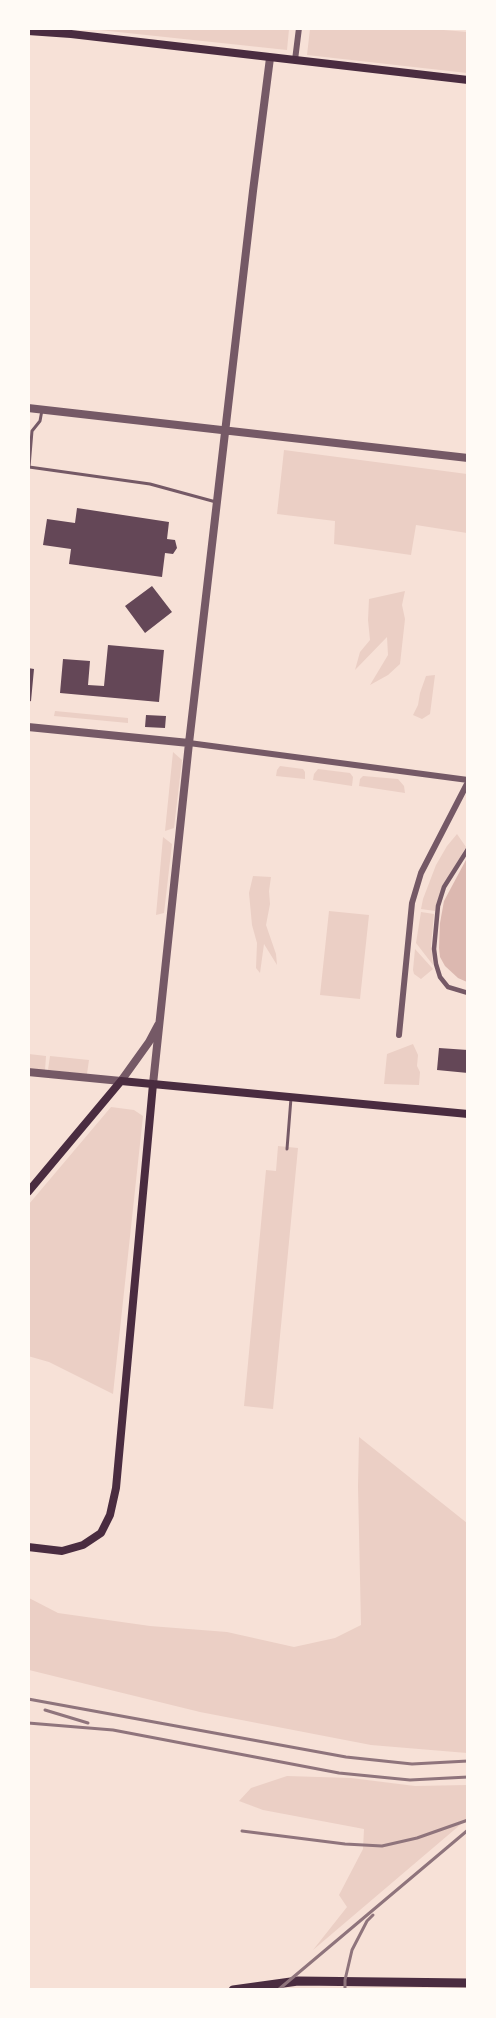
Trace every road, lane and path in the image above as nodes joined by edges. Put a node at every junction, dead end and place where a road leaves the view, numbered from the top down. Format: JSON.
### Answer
{"nodes":[{"id":1,"x":299,"y":28,"type":"edge"},
{"id":2,"x":28,"y":31,"type":"edge"},
{"id":3,"x":270,"y":57,"type":"junction"},
{"id":4,"x":295,"y":60,"type":"junction"},
{"id":5,"x":468,"y":80,"type":"edge"},
{"id":6,"x":28,"y":408,"type":"edge"},
{"id":7,"x":42,"y":409,"type":"junction"},
{"id":8,"x":226,"y":429,"type":"junction"},
{"id":9,"x":468,"y":458,"type":"edge"},
{"id":10,"x":218,"y":502,"type":"junction"},
{"id":11,"x":28,"y":727,"type":"edge"},
{"id":12,"x":189,"y":743,"type":"junction"},
{"id":13,"x":468,"y":781,"type":"edge"},
{"id":14,"x":468,"y":849,"type":"edge"},
{"id":15,"x":468,"y":993,"type":"edge"},
{"id":16,"x":160,"y":1021,"type":"junction"},
{"id":17,"x":399,"y":1035,"type":"dead end"},
{"id":18,"x":28,"y":1072,"type":"edge"},
{"id":19,"x":121,"y":1081,"type":"junction"},
{"id":20,"x":153,"y":1084,"type":"junction"},
{"id":21,"x":291,"y":1097,"type":"junction"},
{"id":22,"x":468,"y":1114,"type":"edge"},
{"id":23,"x":287,"y":1149,"type":"dead end"},
{"id":24,"x":28,"y":1192,"type":"edge"},
{"id":25,"x":28,"y":1547,"type":"edge"},
{"id":26,"x":468,"y":1983,"type":"edge"},
{"id":27,"x":233,"y":1989,"type":"edge"}],
"edges":[{"from":1,"to":4,"type":"street"},
{"from":2,"to":3,"type":"main road"},
{"from":3,"to":4,"type":"main road"},
{"from":3,"to":8,"type":"street"},
{"from":4,"to":5,"type":"main road"},
{"from":6,"to":7,"type":"street"},
{"from":7,"to":8,"type":"street"},
{"from":7,"to":10,"type":"lane"},
{"from":8,"to":9,"type":"street"},
{"from":8,"to":10,"type":"street"},
{"from":10,"to":12,"type":"street"},
{"from":11,"to":12,"type":"street"},
{"from":12,"to":13,"type":"street"},
{"from":12,"to":16,"type":"street"},
{"from":13,"to":17,"type":"street"},
{"from":14,"to":15,"type":"street"},
{"from":16,"to":19,"type":"street"},
{"from":16,"to":20,"type":"street"},
{"from":18,"to":19,"type":"street"},
{"from":19,"to":20,"type":"main road"},
{"from":19,"to":24,"type":"main road"},
{"from":20,"to":21,"type":"main road"},
{"from":20,"to":25,"type":"main road"},
{"from":21,"to":22,"type":"main road"},
{"from":21,"to":23,"type":"lane"},
{"from":26,"to":27,"type":"main road"}]}
